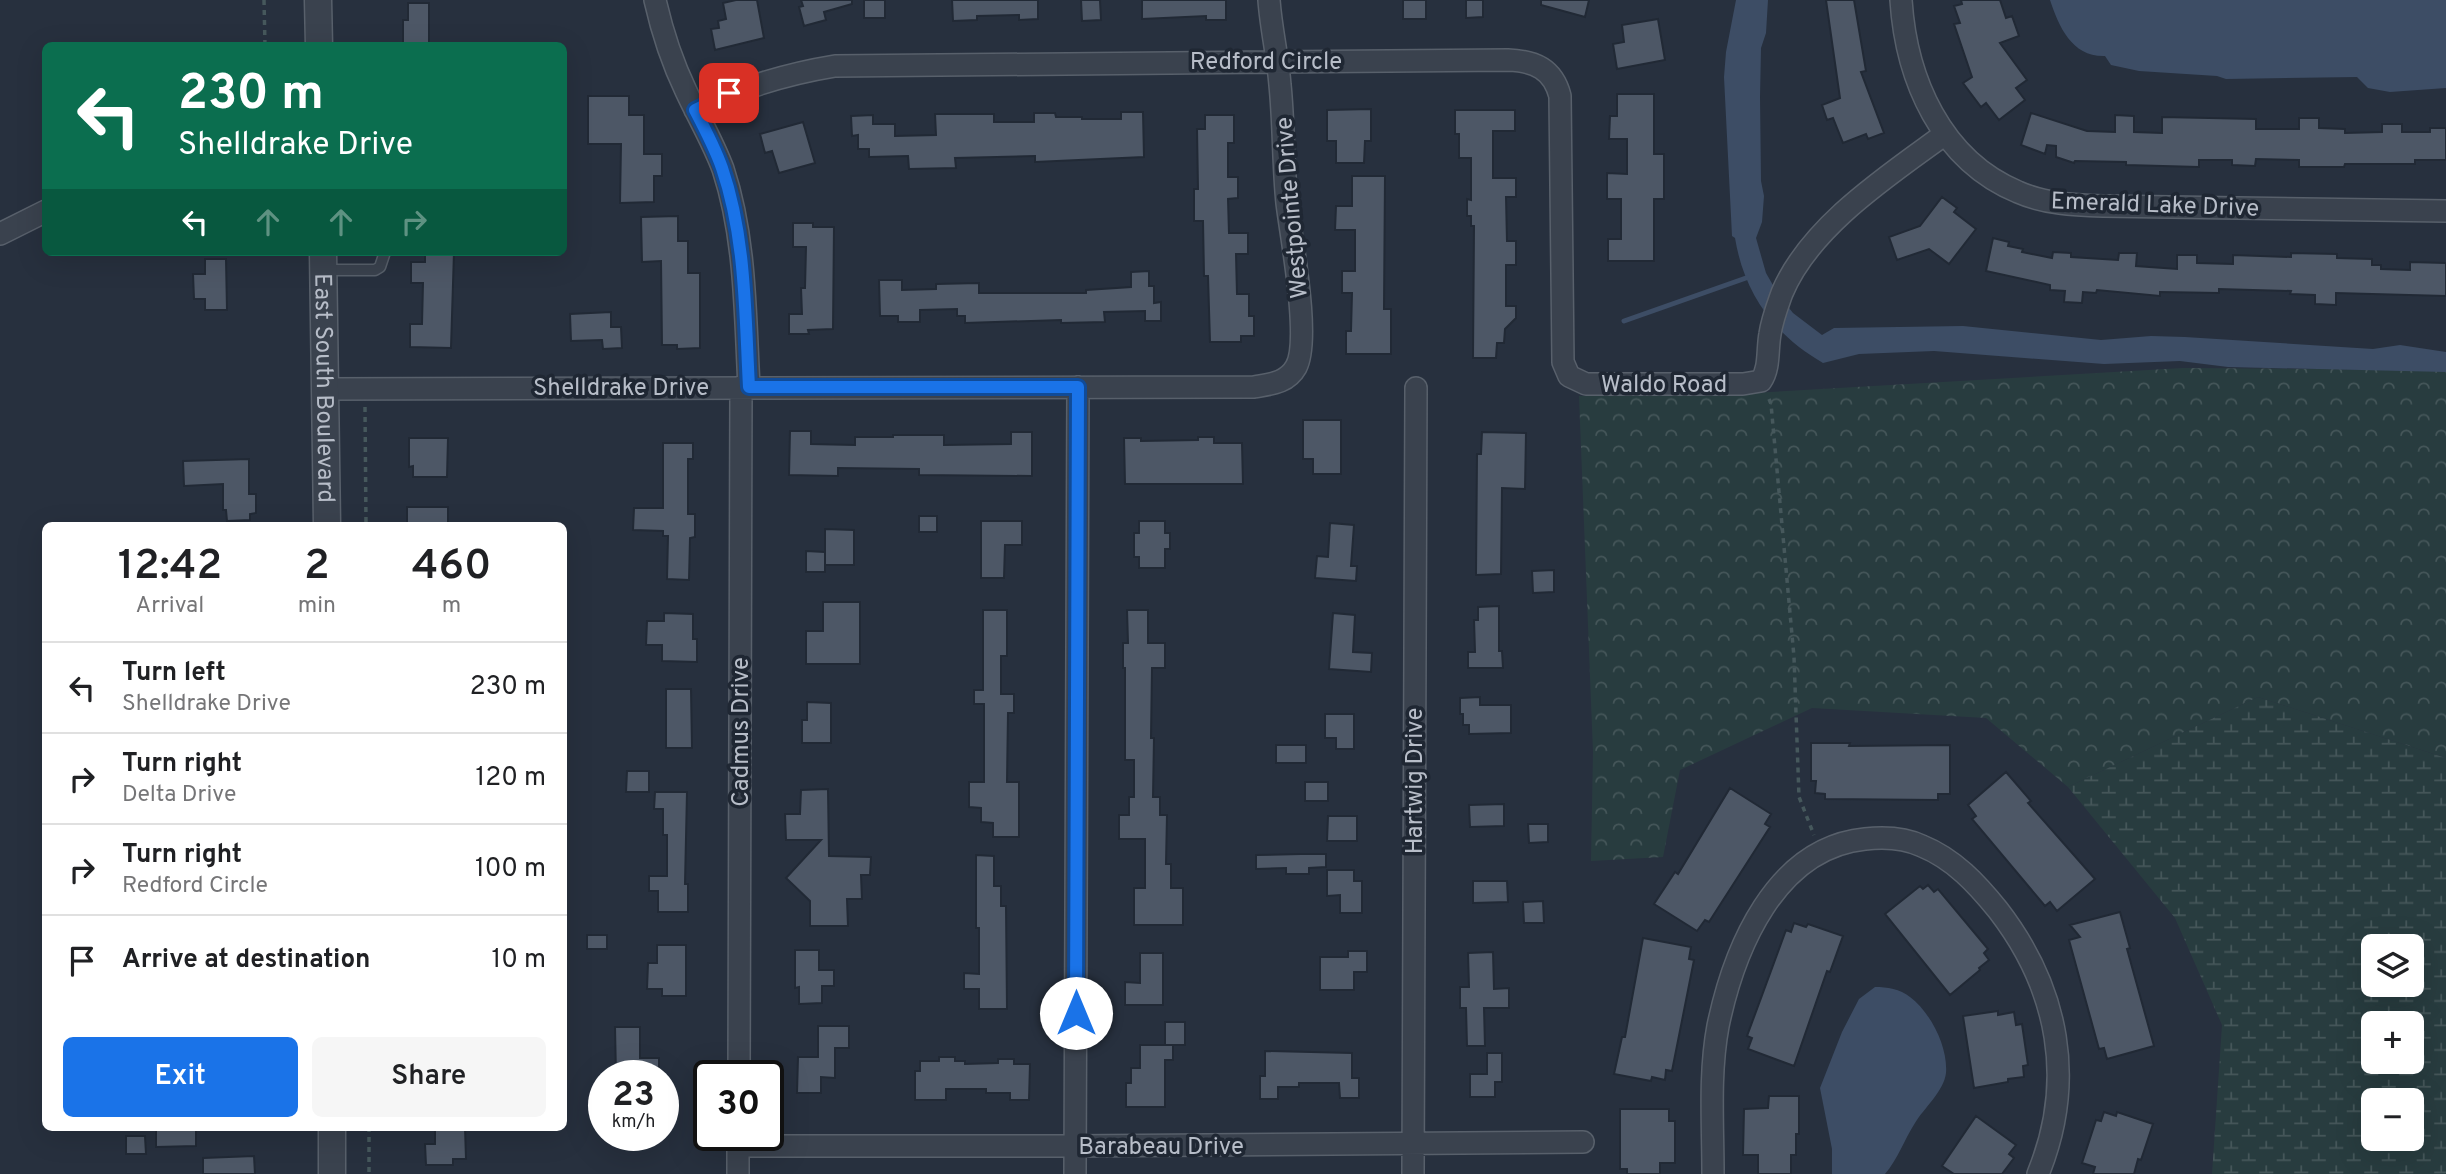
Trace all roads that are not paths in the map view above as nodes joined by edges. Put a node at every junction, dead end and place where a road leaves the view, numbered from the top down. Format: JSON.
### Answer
{"nodes":[{"id":1,"x":318,"y":0,"type":"edge"},
{"id":2,"x":655,"y":0,"type":"edge"},
{"id":3,"x":1269,"y":0,"type":"edge"},
{"id":4,"x":1901,"y":0,"type":"edge"},
{"id":5,"x":319,"y":42,"type":"edge"},
{"id":6,"x":1277,"y":61,"type":"junction"},
{"id":7,"x":695,"y":110,"type":"junction"},
{"id":8,"x":1945,"y":134,"type":"junction"},
{"id":9,"x":2446,"y":211,"type":"edge"},
{"id":10,"x":42,"y":213,"type":"edge"},
{"id":11,"x":0,"y":234,"type":"edge"},
{"id":12,"x":384,"y":256,"type":"edge"},
{"id":13,"x":323,"y":261,"type":"edge"},
{"id":14,"x":1563,"y":362,"type":"joint"},
{"id":15,"x":745,"y":387,"type":"junction"},
{"id":16,"x":1078,"y":387,"type":"junction"},
{"id":17,"x":1254,"y":387,"type":"joint"},
{"id":18,"x":1416,"y":388,"type":"dead end"},
{"id":19,"x":325,"y":389,"type":"junction"},
{"id":20,"x":327,"y":522,"type":"edge"},
{"id":21,"x":739,"y":1060,"type":"edge"},
{"id":22,"x":331,"y":1131,"type":"edge"},
{"id":23,"x":784,"y":1142,"type":"edge"},
{"id":24,"x":1583,"y":1142,"type":"dead end"},
{"id":25,"x":1413,"y":1145,"type":"junction"},
{"id":26,"x":1075,"y":1146,"type":"junction"},
{"id":27,"x":738,"y":1151,"type":"edge"},
{"id":28,"x":332,"y":1174,"type":"edge"},
{"id":29,"x":738,"y":1174,"type":"edge"},
{"id":30,"x":1075,"y":1174,"type":"edge"},
{"id":31,"x":1413,"y":1174,"type":"edge"},
{"id":32,"x":1713,"y":1174,"type":"edge"},
{"id":33,"x":2038,"y":1174,"type":"edge"}],
"edges":[{"from":1,"to":5,"type":"street"},
{"from":2,"to":7,"type":"street","name":"Cadmus Drive"},
{"from":3,"to":6,"type":"street","name":"Westpointe Drive"},
{"from":4,"to":8,"type":"street","name":"Emerald Lake Drive"},
{"from":6,"to":7,"type":"street","name":"Redford Circle"},
{"from":6,"to":14,"type":"street","name":"Redford Circle"},
{"from":6,"to":17,"type":"street","name":"Westpointe Drive"},
{"from":7,"to":15,"type":"street","name":"Cadmus Drive"},
{"from":8,"to":9,"type":"street","name":"Emerald Lake Drive"},
{"from":8,"to":14,"type":"street","name":"Waldo Road"},
{"from":10,"to":11,"type":"street"},
{"from":12,"to":13,"type":"lane"},
{"from":13,"to":19,"type":"street","name":"East South Boulevard"},
{"from":15,"to":16,"type":"street","name":"Shelldrake Drive"},
{"from":15,"to":19,"type":"street","name":"Shelldrake Drive"},
{"from":15,"to":21,"type":"street","name":"Cadmus Drive"},
{"from":16,"to":17,"type":"street","name":"Shelldrake Drive"},
{"from":16,"to":26,"type":"street"},
{"from":18,"to":25,"type":"street","name":"Hartwig Drive"},
{"from":19,"to":20,"type":"street","name":"East South Boulevard"},
{"from":22,"to":28,"type":"street"},
{"from":23,"to":26,"type":"street","name":"Barabeau Drive"},
{"from":24,"to":25,"type":"street","name":"Barabeau Drive"},
{"from":25,"to":26,"type":"street","name":"Barabeau Drive"},
{"from":25,"to":31,"type":"street","name":"Hartwig Drive"},
{"from":26,"to":30,"type":"street"},
{"from":27,"to":29,"type":"street"},
{"from":32,"to":33,"type":"street"}]}
